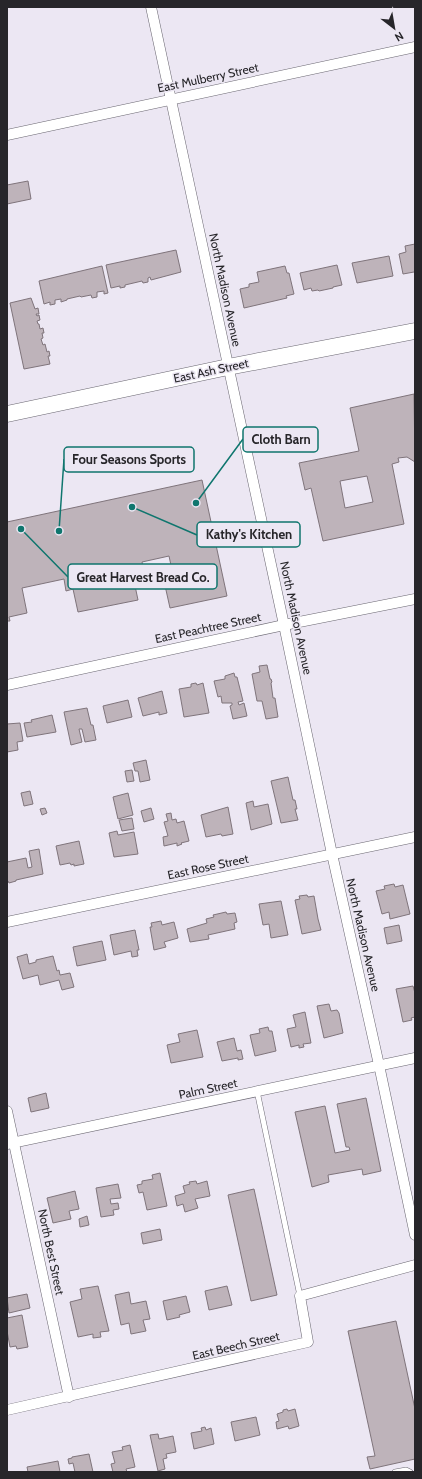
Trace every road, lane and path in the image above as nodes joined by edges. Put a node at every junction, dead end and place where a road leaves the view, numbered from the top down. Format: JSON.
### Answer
{"nodes":[{"id":1,"x":151,"y":7,"type":"edge"},
{"id":2,"x":415,"y":47,"type":"edge"},
{"id":3,"x":171,"y":99,"type":"junction"},
{"id":4,"x":7,"y":135,"type":"edge"},
{"id":5,"x":415,"y":331,"type":"edge"},
{"id":6,"x":228,"y":367,"type":"junction"},
{"id":7,"x":7,"y":414,"type":"edge"},
{"id":8,"x":415,"y":599,"type":"edge"},
{"id":9,"x":284,"y":625,"type":"junction"},
{"id":10,"x":7,"y":686,"type":"edge"},
{"id":11,"x":415,"y":836,"type":"edge"},
{"id":12,"x":332,"y":854,"type":"junction"},
{"id":13,"x":7,"y":922,"type":"edge"},
{"id":14,"x":415,"y":1058,"type":"edge"},
{"id":15,"x":379,"y":1066,"type":"junction"},
{"id":16,"x":257,"y":1092,"type":"junction"},
{"id":17,"x":7,"y":1111,"type":"edge"},
{"id":18,"x":10,"y":1144,"type":"edge"},
{"id":19,"x":415,"y":1235,"type":"edge"},
{"id":20,"x":415,"y":1265,"type":"edge"},
{"id":21,"x":300,"y":1296,"type":"junction"},
{"id":22,"x":69,"y":1397,"type":"junction"},
{"id":23,"x":7,"y":1410,"type":"edge"},
{"id":24,"x":395,"y":1472,"type":"edge"},
{"id":25,"x":410,"y":1472,"type":"edge"}],
"edges":[{"from":1,"to":3,"type":"street","name":"North Madison Avenue"},
{"from":2,"to":3,"type":"street","name":"East Mulberry Street"},
{"from":3,"to":4,"type":"street","name":"East Mulberry Street"},
{"from":3,"to":6,"type":"street","name":"North Madison Avenue"},
{"from":5,"to":6,"type":"main road","name":"East Ash Street"},
{"from":6,"to":7,"type":"main road","name":"East Ash Street"},
{"from":6,"to":9,"type":"street","name":"North Madison Avenue"},
{"from":8,"to":9,"type":"street","name":"East Peachtree Street"},
{"from":9,"to":10,"type":"street","name":"East Peachtree Street"},
{"from":9,"to":12,"type":"street","name":"North Madison Avenue"},
{"from":11,"to":12,"type":"street","name":"East Rose Street"},
{"from":12,"to":13,"type":"street","name":"East Rose Street"},
{"from":12,"to":15,"type":"street","name":"North Madison Avenue"},
{"from":14,"to":15,"type":"street","name":"Palm Street"},
{"from":15,"to":16,"type":"street","name":"Palm Street"},
{"from":15,"to":19,"type":"street","name":"North Madison Avenue"},
{"from":16,"to":18,"type":"street","name":"Palm Street"},
{"from":16,"to":21,"type":"lane"},
{"from":17,"to":18,"type":"street","name":"North Best Street"},
{"from":18,"to":22,"type":"street","name":"North Best Street"},
{"from":20,"to":21,"type":"street"},
{"from":21,"to":22,"type":"street","name":"East Beech Street"},
{"from":22,"to":23,"type":"street","name":"East Beech Street"},
{"from":24,"to":25,"type":"lane"}]}
